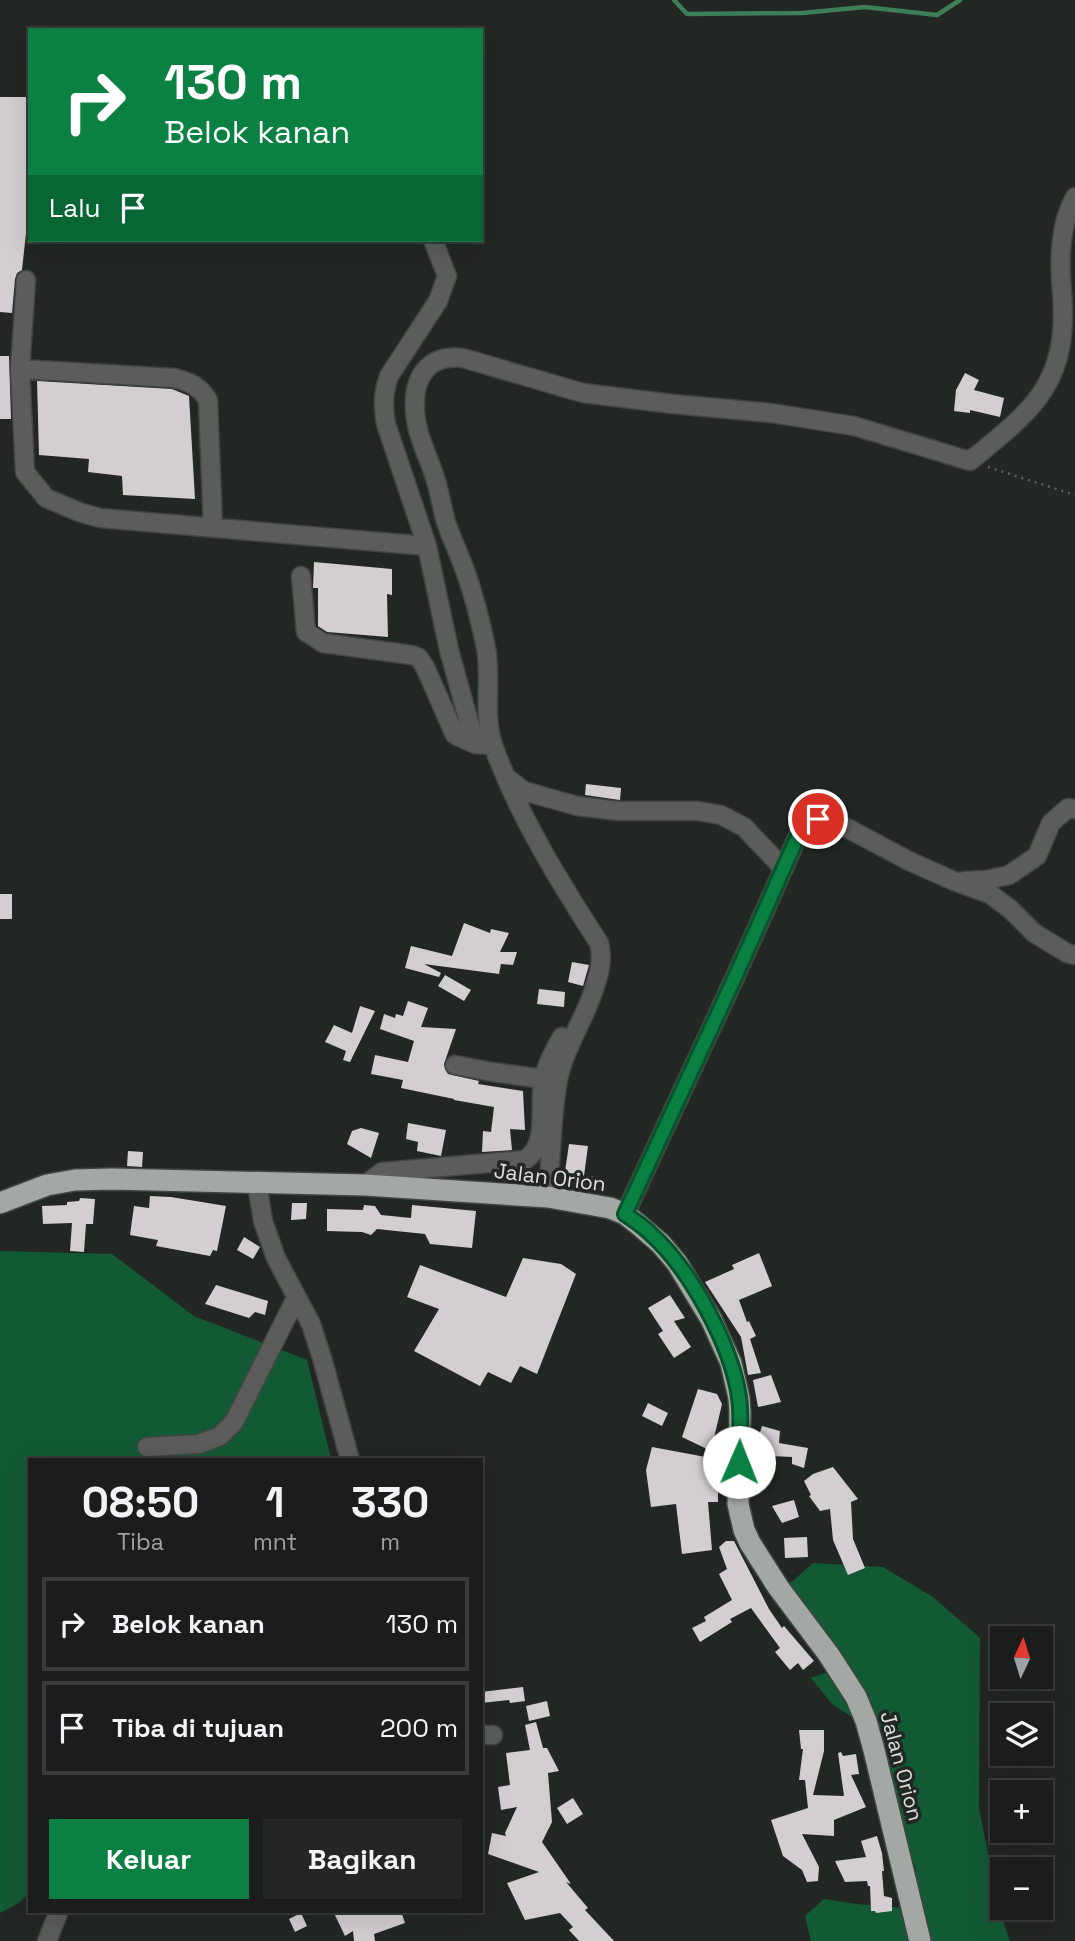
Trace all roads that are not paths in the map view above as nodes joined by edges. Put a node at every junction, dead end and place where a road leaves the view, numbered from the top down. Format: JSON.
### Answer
{"nodes":[{"id":1,"x":1075,"y":197,"type":"edge"},
{"id":2,"x":434,"y":242,"type":"edge"},
{"id":3,"x":26,"y":280,"type":"dead end"},
{"id":4,"x":20,"y":369,"type":"junction"},
{"id":5,"x":213,"y":528,"type":"junction"},
{"id":6,"x":427,"y":546,"type":"junction"},
{"id":7,"x":301,"y":576,"type":"dead end"},
{"id":8,"x":484,"y":745,"type":"junction"},
{"id":9,"x":505,"y":776,"type":"junction"},
{"id":10,"x":1075,"y":809,"type":"edge"},
{"id":11,"x":784,"y":869,"type":"junction"},
{"id":12,"x":954,"y":881,"type":"junction"},
{"id":13,"x":1075,"y":955,"type":"edge"},
{"id":14,"x":587,"y":1011,"type":"junction"},
{"id":15,"x":455,"y":1065,"type":"dead end"},
{"id":16,"x":543,"y":1079,"type":"junction"},
{"id":17,"x":257,"y":1184,"type":"junction"},
{"id":18,"x":365,"y":1185,"type":"junction"},
{"id":19,"x":548,"y":1197,"type":"junction"},
{"id":20,"x":0,"y":1203,"type":"edge"},
{"id":21,"x":625,"y":1214,"type":"junction"},
{"id":22,"x":296,"y":1298,"type":"junction"},
{"id":23,"x":147,"y":1447,"type":"dead end"},
{"id":24,"x":349,"y":1458,"type":"edge"},
{"id":25,"x":58,"y":1913,"type":"edge"},
{"id":26,"x":47,"y":1941,"type":"edge"},
{"id":27,"x":919,"y":1941,"type":"edge"}],
"edges":[{"from":1,"to":8,"type":"street"},
{"from":2,"to":6,"type":"street"},
{"from":3,"to":4,"type":"street"},
{"from":4,"to":5,"type":"street"},
{"from":4,"to":5,"type":"street"},
{"from":5,"to":6,"type":"street"},
{"from":6,"to":8,"type":"street"},
{"from":7,"to":8,"type":"street"},
{"from":8,"to":9,"type":"street"},
{"from":9,"to":11,"type":"street"},
{"from":9,"to":14,"type":"street"},
{"from":10,"to":12,"type":"street"},
{"from":11,"to":12,"type":"street"},
{"from":11,"to":21,"type":"street"},
{"from":12,"to":13,"type":"street"},
{"from":14,"to":16,"type":"street"},
{"from":14,"to":19,"type":"street"},
{"from":15,"to":16,"type":"street"},
{"from":16,"to":18,"type":"street"},
{"from":17,"to":18,"type":"highway","name":"Jalan Orion"},
{"from":17,"to":20,"type":"highway","name":"Jalan Orion"},
{"from":17,"to":22,"type":"street"},
{"from":18,"to":19,"type":"highway","name":"Jalan Orion"},
{"from":19,"to":21,"type":"highway","name":"Jalan Orion"},
{"from":21,"to":27,"type":"highway","name":"Jalan Orion"},
{"from":22,"to":23,"type":"street"},
{"from":22,"to":24,"type":"street"},
{"from":25,"to":26,"type":"street"}]}
